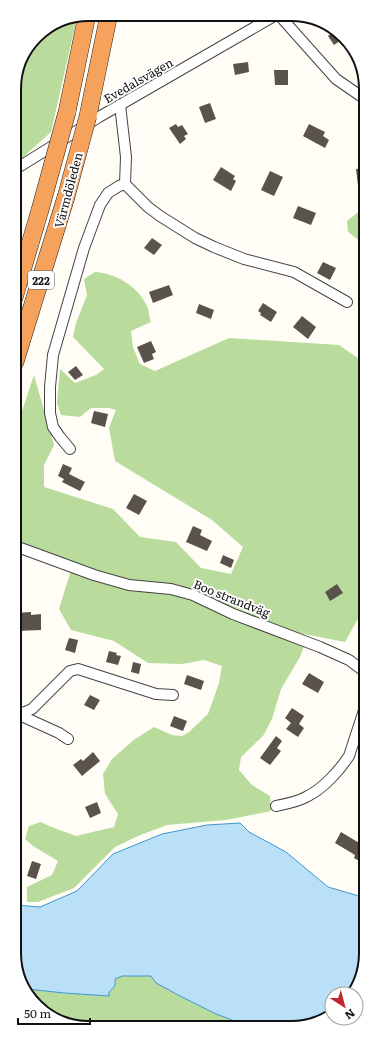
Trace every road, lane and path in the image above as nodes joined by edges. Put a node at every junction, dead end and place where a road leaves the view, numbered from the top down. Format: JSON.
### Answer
{"nodes":[{"id":1,"x":86,"y":21,"type":"edge"},
{"id":2,"x":108,"y":21,"type":"edge"},
{"id":3,"x":267,"y":21,"type":"edge"},
{"id":4,"x":283,"y":21,"type":"edge"},
{"id":5,"x":359,"y":95,"type":"edge"},
{"id":6,"x":120,"y":105,"type":"junction"},
{"id":7,"x":21,"y":166,"type":"edge"},
{"id":8,"x":125,"y":184,"type":"junction"},
{"id":9,"x":21,"y":274,"type":"edge"},
{"id":10,"x":347,"y":302,"type":"dead end"},
{"id":11,"x":21,"y":343,"type":"edge"},
{"id":12,"x":70,"y":449,"type":"dead end"},
{"id":13,"x":21,"y":548,"type":"edge"},
{"id":14,"x":359,"y":668,"type":"edge"},
{"id":15,"x":173,"y":695,"type":"dead end"},
{"id":16,"x":21,"y":712,"type":"edge"},
{"id":17,"x":21,"y":716,"type":"edge"},
{"id":18,"x":359,"y":727,"type":"edge"},
{"id":19,"x":68,"y":739,"type":"dead end"},
{"id":20,"x":276,"y":806,"type":"dead end"}],
"edges":[{"from":1,"to":9,"type":"highway","name":"Värmdöleden","number":"222","bridge":true},
{"from":2,"to":11,"type":"highway","name":"Värmdöleden","number":"222","bridge":true},
{"from":3,"to":6,"type":"street","name":"Evedalsvägen"},
{"from":4,"to":5,"type":"street"},
{"from":6,"to":7,"type":"street","name":"Evedalsvägen"},
{"from":6,"to":8,"type":"street"},
{"from":8,"to":10,"type":"street"},
{"from":8,"to":12,"type":"street"},
{"from":13,"to":14,"type":"street","name":"Boo strandväg"},
{"from":15,"to":16,"type":"street"},
{"from":17,"to":19,"type":"street"},
{"from":18,"to":20,"type":"street"}]}
